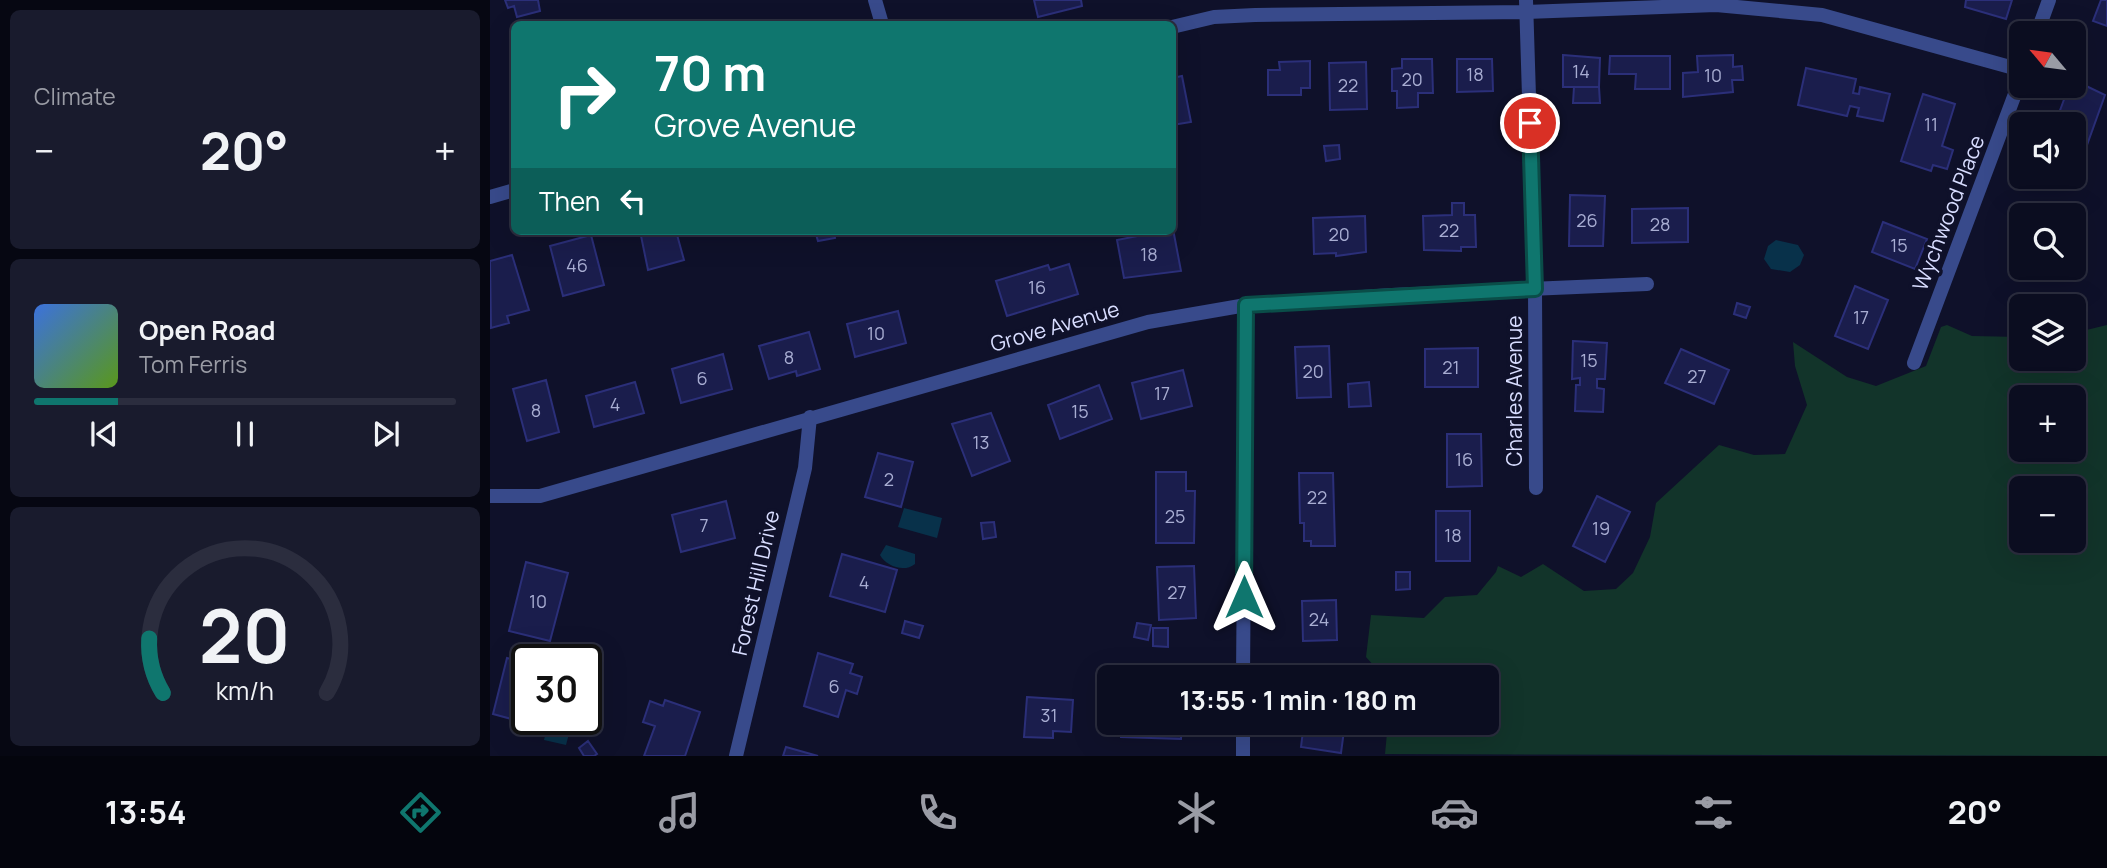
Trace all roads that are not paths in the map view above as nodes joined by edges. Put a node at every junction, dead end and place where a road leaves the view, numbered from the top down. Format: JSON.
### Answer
{"nodes":[{"id":1,"x":876,"y":0,"type":"edge"},
{"id":2,"x":2049,"y":0,"type":"edge"},
{"id":3,"x":1526,"y":6,"type":"edge"},
{"id":4,"x":881,"y":21,"type":"edge"},
{"id":5,"x":2041,"y":21,"type":"edge"},
{"id":6,"x":1176,"y":26,"type":"edge"},
{"id":7,"x":2009,"y":67,"type":"edge"},
{"id":8,"x":2013,"y":98,"type":"edge"},
{"id":9,"x":511,"y":192,"type":"edge"},
{"id":10,"x":490,"y":197,"type":"edge"},
{"id":11,"x":1647,"y":284,"type":"dead end"},
{"id":12,"x":1535,"y":289,"type":"junction"},
{"id":13,"x":1246,"y":305,"type":"junction"},
{"id":14,"x":1914,"y":363,"type":"dead end"},
{"id":15,"x":810,"y":418,"type":"junction"},
{"id":16,"x":1536,"y":488,"type":"dead end"},
{"id":17,"x":490,"y":496,"type":"edge"},
{"id":18,"x":1243,"y":665,"type":"edge"},
{"id":19,"x":1243,"y":735,"type":"edge"},
{"id":20,"x":736,"y":756,"type":"edge"},
{"id":21,"x":1243,"y":756,"type":"edge"}],
"edges":[{"from":1,"to":4,"type":"street"},
{"from":2,"to":5,"type":"street"},
{"from":3,"to":6,"type":"street"},
{"from":3,"to":7,"type":"street"},
{"from":3,"to":12,"type":"street","name":"Charles Avenue"},
{"from":8,"to":14,"type":"street","name":"Wychwood Place"},
{"from":9,"to":10,"type":"street"},
{"from":11,"to":12,"type":"street","name":"Grove Avenue"},
{"from":12,"to":13,"type":"street","name":"Grove Avenue"},
{"from":12,"to":16,"type":"street","name":"Charles Avenue"},
{"from":13,"to":15,"type":"street","name":"Grove Avenue"},
{"from":13,"to":18,"type":"street"},
{"from":15,"to":17,"type":"street","name":"Grove Avenue"},
{"from":15,"to":20,"type":"street","name":"Forest Hill Drive"},
{"from":19,"to":21,"type":"street"}]}
